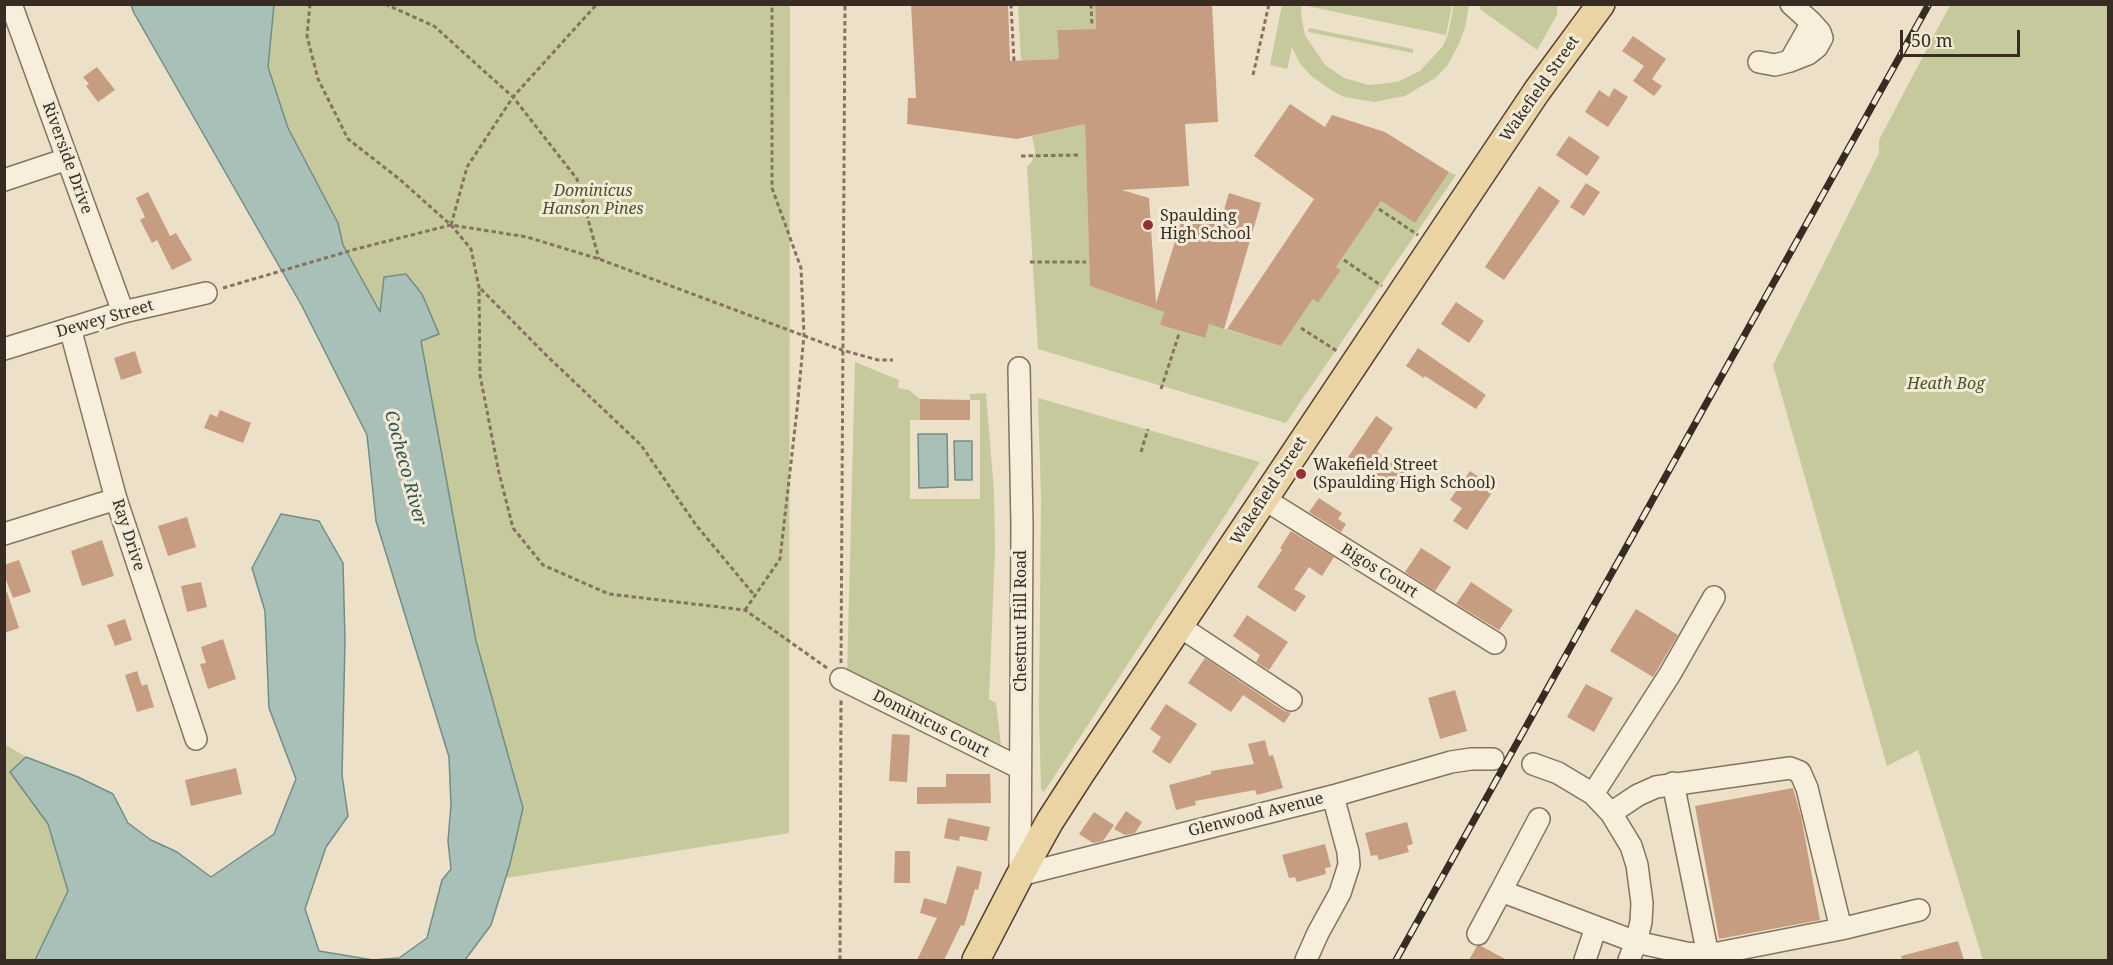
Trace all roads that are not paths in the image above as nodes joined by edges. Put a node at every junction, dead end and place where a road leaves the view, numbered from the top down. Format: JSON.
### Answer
{"nodes":[{"id":1,"x":11,"y":4,"type":"edge"},
{"id":2,"x":1601,"y":4,"type":"edge"},
{"id":3,"x":1791,"y":4,"type":"edge"},
{"id":4,"x":1759,"y":62,"type":"dead end"},
{"id":5,"x":67,"y":159,"type":"junction"},
{"id":6,"x":4,"y":180,"type":"edge"},
{"id":7,"x":206,"y":293,"type":"road end"},
{"id":8,"x":123,"y":312,"type":"junction"},
{"id":9,"x":70,"y":328,"type":"junction"},
{"id":10,"x":4,"y":348,"type":"edge"},
{"id":11,"x":1019,"y":368,"type":"dead end"},
{"id":12,"x":116,"y":499,"type":"junction"},
{"id":13,"x":1264,"y":500,"type":"junction"},
{"id":14,"x":4,"y":534,"type":"edge"},
{"id":15,"x":1714,"y":597,"type":"dead end"},
{"id":16,"x":1179,"y":626,"type":"junction"},
{"id":17,"x":1495,"y":643,"type":"dead end"},
{"id":18,"x":841,"y":679,"type":"road end"},
{"id":19,"x":1291,"y":700,"type":"dead end"},
{"id":20,"x":196,"y":739,"type":"dead end"},
{"id":21,"x":1493,"y":759,"type":"dead end"},
{"id":22,"x":1533,"y":764,"type":"dead end"},
{"id":23,"x":1020,"y":768,"type":"junction"},
{"id":24,"x":1672,"y":783,"type":"junction"},
{"id":25,"x":1593,"y":794,"type":"junction"},
{"id":26,"x":1333,"y":796,"type":"junction"},
{"id":27,"x":1611,"y":813,"type":"junction"},
{"id":28,"x":1539,"y":819,"type":"dead end"},
{"id":29,"x":1020,"y":875,"type":"junction"},
{"id":30,"x":1501,"y":891,"type":"junction"},
{"id":31,"x":1919,"y":910,"type":"dead end"},
{"id":32,"x":1596,"y":927,"type":"junction"},
{"id":33,"x":1841,"y":929,"type":"junction"},
{"id":34,"x":1478,"y":934,"type":"dead end"},
{"id":35,"x":1632,"y":951,"type":"edge"},
{"id":36,"x":1708,"y":955,"type":"junction"},
{"id":37,"x":1686,"y":957,"type":"edge"},
{"id":38,"x":976,"y":960,"type":"edge"},
{"id":39,"x":1306,"y":960,"type":"edge"},
{"id":40,"x":1585,"y":960,"type":"edge"}],
"edges":[{"from":1,"to":5,"type":"street","name":"Riverside Drive"},
{"from":2,"to":13,"type":"main road","name":"Wakefield Street"},
{"from":3,"to":4,"type":"street"},
{"from":5,"to":6,"type":"street"},
{"from":5,"to":8,"type":"street","name":"Riverside Drive"},
{"from":7,"to":8,"type":"street","name":"Dewey Street"},
{"from":8,"to":9,"type":"street","name":"Dewey Street"},
{"from":9,"to":10,"type":"street","name":"Dewey Street"},
{"from":9,"to":12,"type":"street","name":"Ray Drive"},
{"from":11,"to":23,"type":"street","name":"Chestnut Hill Road"},
{"from":12,"to":14,"type":"street"},
{"from":12,"to":20,"type":"street","name":"Ray Drive"},
{"from":13,"to":16,"type":"main road","name":"Wakefield Street"},
{"from":13,"to":17,"type":"street","name":"Bigos Court"},
{"from":15,"to":25,"type":"street"},
{"from":16,"to":19,"type":"street"},
{"from":16,"to":29,"type":"main road","name":"Wakefield Street"},
{"from":18,"to":23,"type":"street","name":"Dominicus Court"},
{"from":21,"to":26,"type":"street","name":"Glenwood Avenue"},
{"from":22,"to":25,"type":"street"},
{"from":23,"to":29,"type":"street","name":"Chestnut Hill Road"},
{"from":24,"to":27,"type":"street"},
{"from":24,"to":33,"type":"street"},
{"from":24,"to":36,"type":"street"},
{"from":25,"to":27,"type":"street"},
{"from":26,"to":29,"type":"street","name":"Glenwood Avenue"},
{"from":26,"to":39,"type":"street"},
{"from":27,"to":35,"type":"street"},
{"from":28,"to":30,"type":"street"},
{"from":29,"to":38,"type":"main road","name":"Wakefield Street"},
{"from":30,"to":32,"type":"street"},
{"from":30,"to":34,"type":"street"},
{"from":31,"to":33,"type":"street"},
{"from":32,"to":35,"type":"street"},
{"from":32,"to":40,"type":"street"},
{"from":33,"to":36,"type":"street"},
{"from":35,"to":37,"type":"street"},
{"from":36,"to":37,"type":"street"}]}
